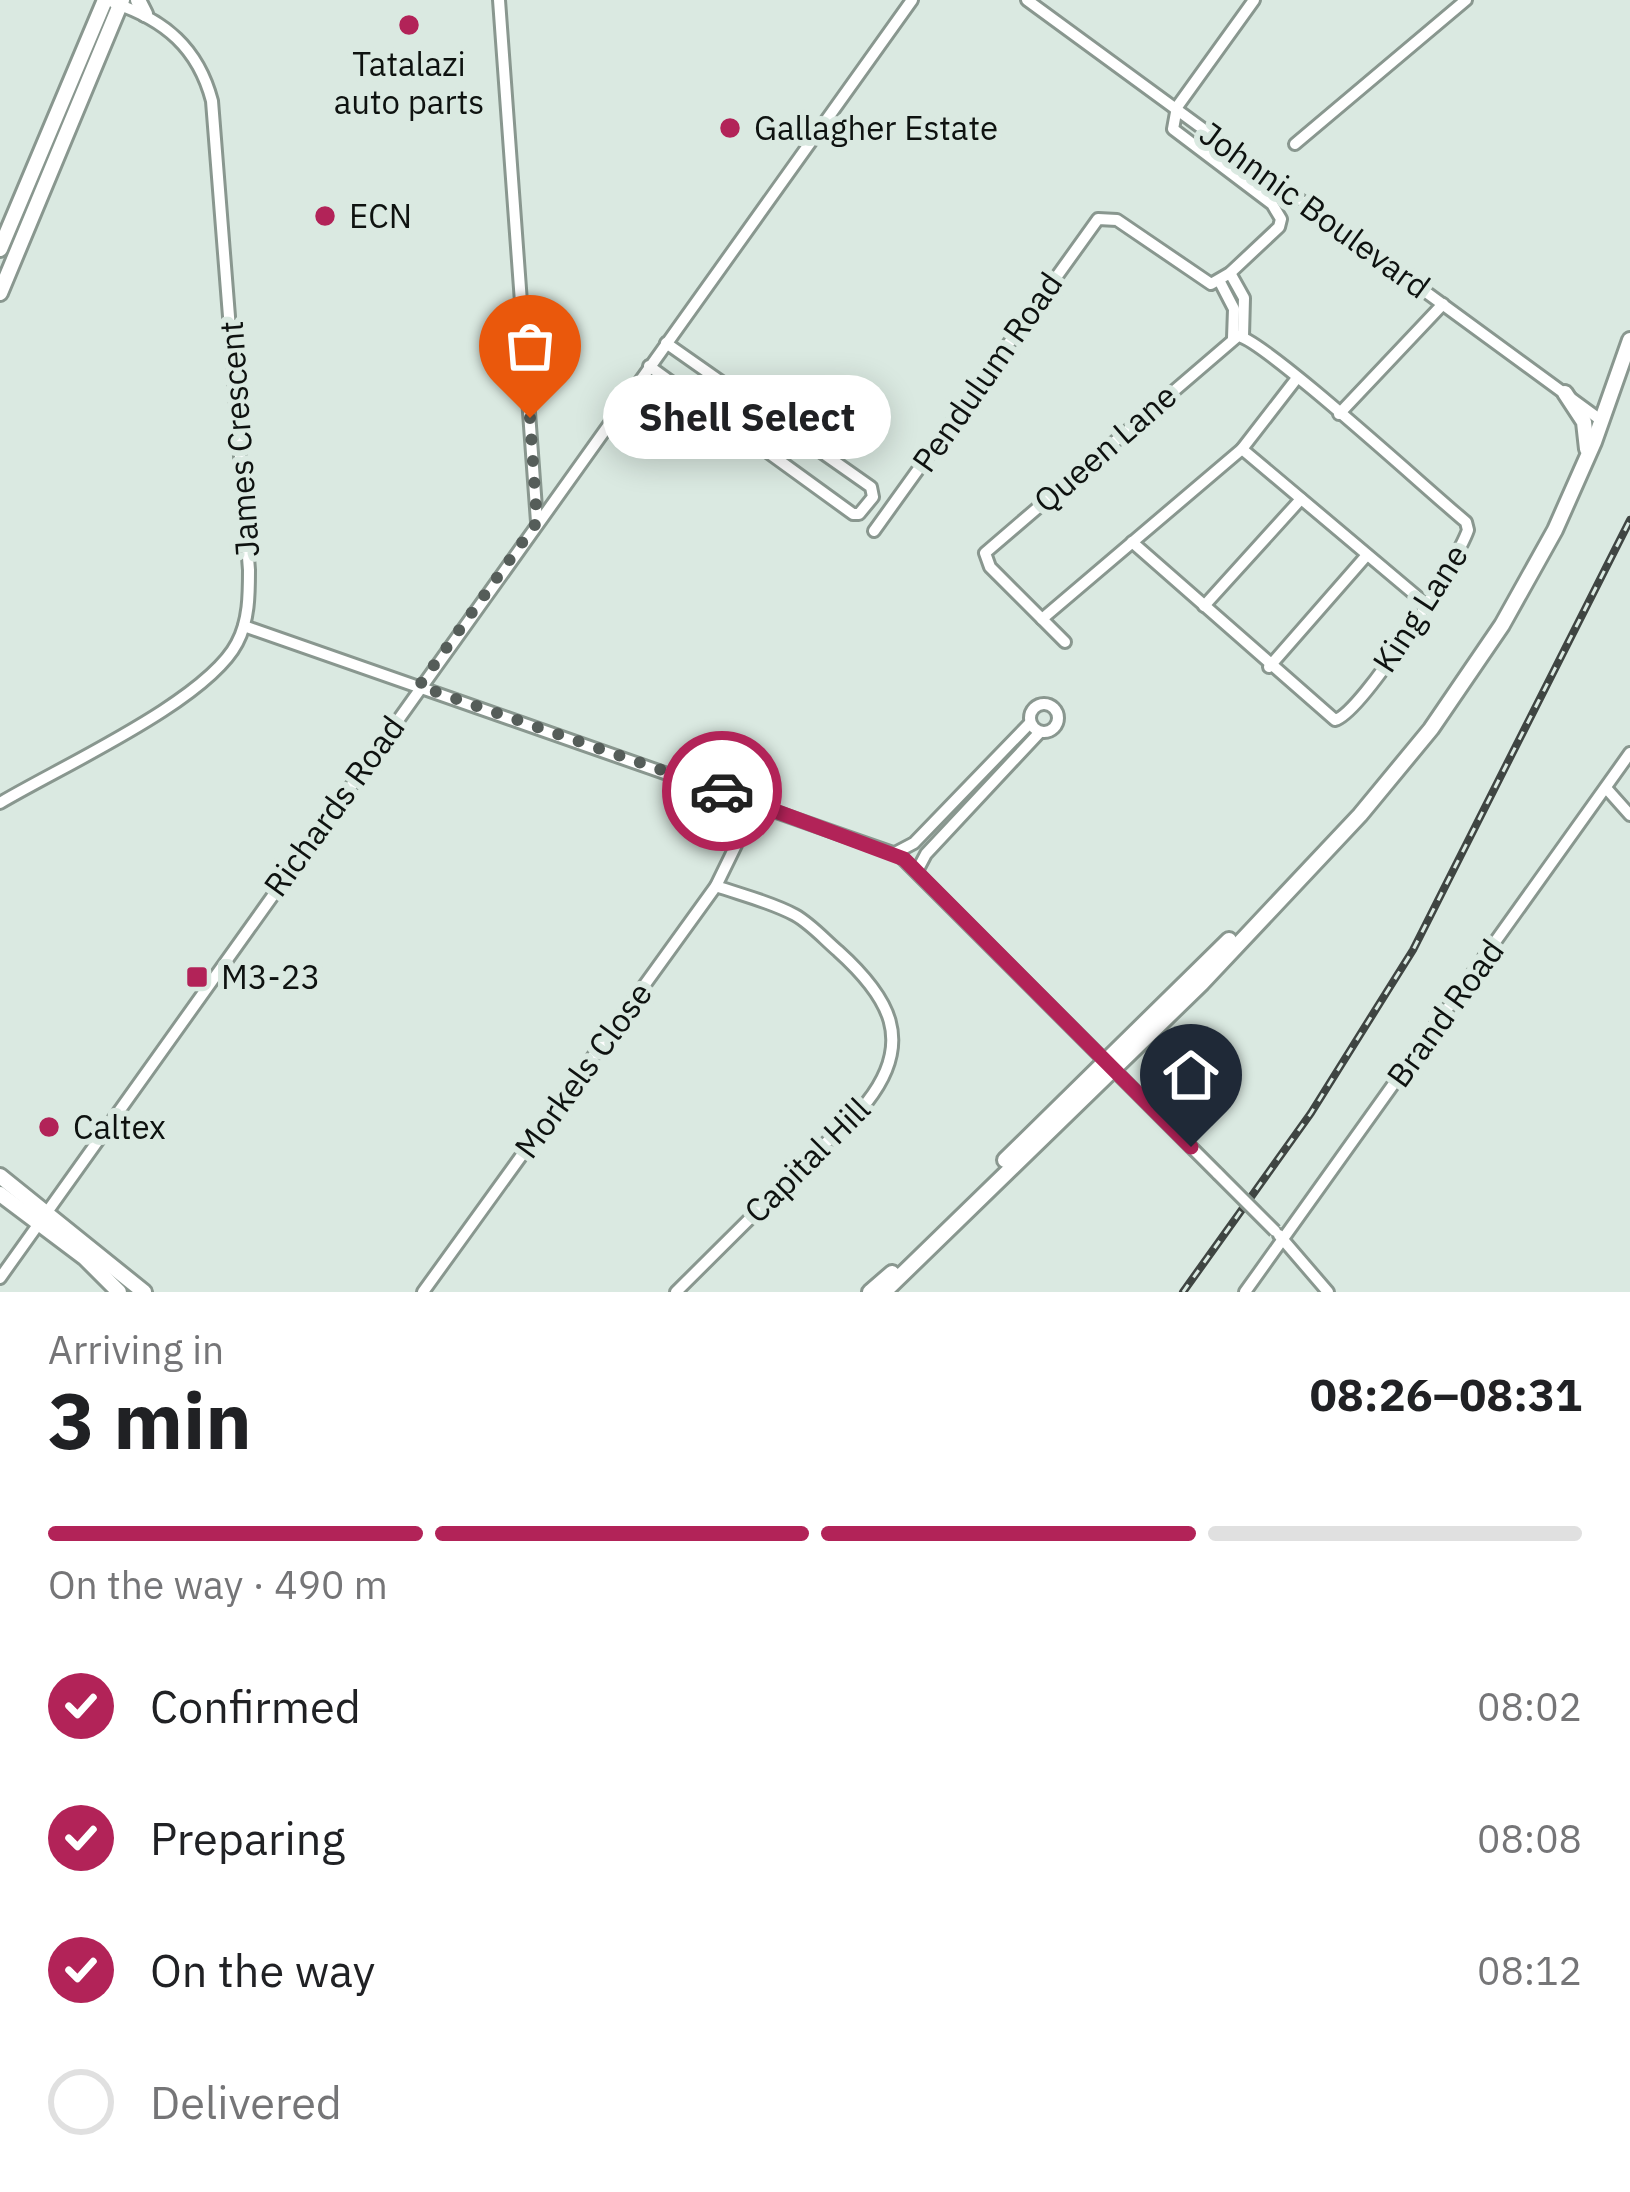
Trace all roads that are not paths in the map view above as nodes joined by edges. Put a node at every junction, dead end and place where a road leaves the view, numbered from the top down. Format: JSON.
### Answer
{"nodes":[{"id":1,"x":499,"y":0,"type":"edge"},
{"id":2,"x":912,"y":0,"type":"edge"},
{"id":3,"x":1027,"y":0,"type":"edge"},
{"id":4,"x":1254,"y":0,"type":"edge"},
{"id":5,"x":1466,"y":0,"type":"edge"},
{"id":6,"x":116,"y":2,"type":"edge"},
{"id":7,"x":142,"y":7,"type":"edge"},
{"id":8,"x":1177,"y":107,"type":"junction"},
{"id":9,"x":1295,"y":144,"type":"dead end"},
{"id":10,"x":0,"y":249,"type":"edge"},
{"id":11,"x":1220,"y":280,"type":"junction"},
{"id":12,"x":0,"y":292,"type":"edge"},
{"id":13,"x":1443,"y":304,"type":"junction"},
{"id":14,"x":1238,"y":337,"type":"junction"},
{"id":15,"x":1630,"y":340,"type":"edge"},
{"id":16,"x":666,"y":343,"type":"junction"},
{"id":17,"x":650,"y":366,"type":"junction"},
{"id":18,"x":1297,"y":378,"type":"junction"},
{"id":19,"x":1565,"y":393,"type":"junction"},
{"id":20,"x":1339,"y":414,"type":"junction"},
{"id":21,"x":1602,"y":421,"type":"junction"},
{"id":22,"x":1242,"y":449,"type":"junction"},
{"id":23,"x":1584,"y":465,"type":"junction"},
{"id":24,"x":1301,"y":499,"type":"junction"},
{"id":25,"x":537,"y":522,"type":"junction"},
{"id":26,"x":874,"y":531,"type":"dead end"},
{"id":27,"x":1132,"y":542,"type":"junction"},
{"id":28,"x":1367,"y":555,"type":"junction"},
{"id":29,"x":1426,"y":604,"type":"junction"},
{"id":30,"x":1204,"y":606,"type":"junction"},
{"id":31,"x":1042,"y":619,"type":"junction"},
{"id":32,"x":244,"y":626,"type":"junction"},
{"id":33,"x":1065,"y":641,"type":"dead end"},
{"id":34,"x":1269,"y":667,"type":"junction"},
{"id":35,"x":419,"y":686,"type":"junction"},
{"id":36,"x":1630,"y":753,"type":"edge"},
{"id":37,"x":1606,"y":788,"type":"junction"},
{"id":38,"x":956,"y":800,"type":"junction"},
{"id":39,"x":0,"y":803,"type":"edge"},
{"id":40,"x":968,"y":810,"type":"junction"},
{"id":41,"x":1630,"y":815,"type":"edge"},
{"id":42,"x":736,"y":845,"type":"dead end"},
{"id":43,"x":895,"y":853,"type":"junction"},
{"id":44,"x":917,"y":871,"type":"junction"},
{"id":45,"x":716,"y":886,"type":"junction"},
{"id":46,"x":1110,"y":1066,"type":"junction"},
{"id":47,"x":0,"y":1176,"type":"edge"},
{"id":48,"x":0,"y":1194,"type":"edge"},
{"id":49,"x":40,"y":1215,"type":"junction"},
{"id":50,"x":1279,"y":1235,"type":"junction"},
{"id":51,"x":0,"y":1266,"type":"edge"},
{"id":52,"x":0,"y":1278,"type":"edge"},
{"id":53,"x":119,"y":1292,"type":"edge"},
{"id":54,"x":144,"y":1292,"type":"edge"},
{"id":55,"x":423,"y":1292,"type":"edge"},
{"id":56,"x":676,"y":1292,"type":"edge"},
{"id":57,"x":870,"y":1292,"type":"edge"},
{"id":58,"x":884,"y":1292,"type":"edge"},
{"id":59,"x":1245,"y":1292,"type":"edge"},
{"id":60,"x":1328,"y":1292,"type":"edge"}],
"edges":[{"from":1,"to":25,"type":"street"},
{"from":2,"to":16,"type":"street","name":"Richards Road"},
{"from":3,"to":8,"type":"street","name":"Johnnic Boulevard"},
{"from":4,"to":8,"type":"street"},
{"from":5,"to":9,"type":"street"},
{"from":6,"to":7,"type":"street","name":"James Crescent"},
{"from":6,"to":10,"type":"main road"},
{"from":6,"to":12,"type":"main road"},
{"from":7,"to":32,"type":"street","name":"James Crescent"},
{"from":8,"to":11,"type":"street"},
{"from":8,"to":13,"type":"street","name":"Johnnic Boulevard"},
{"from":11,"to":14,"type":"street"},
{"from":11,"to":26,"type":"street","name":"Pendulum Road"},
{"from":13,"to":19,"type":"street","name":"Johnnic Boulevard"},
{"from":13,"to":20,"type":"street"},
{"from":14,"to":18,"type":"street"},
{"from":14,"to":31,"type":"street","name":"Queen Lane"},
{"from":15,"to":21,"type":"main road"},
{"from":16,"to":17,"type":"street","name":"Richards Road"},
{"from":16,"to":17,"type":"street"},
{"from":17,"to":25,"type":"street","name":"Richards Road"},
{"from":18,"to":20,"type":"street","name":"King Lane"},
{"from":18,"to":22,"type":"street"},
{"from":19,"to":21,"type":"street","name":"Johnnic Boulevard"},
{"from":19,"to":23,"type":"main road"},
{"from":20,"to":29,"type":"street","name":"King Lane"},
{"from":21,"to":23,"type":"main road"},
{"from":22,"to":24,"type":"street"},
{"from":22,"to":27,"type":"street"},
{"from":23,"to":46,"type":"main road"},
{"from":24,"to":28,"type":"street"},
{"from":24,"to":30,"type":"street"},
{"from":25,"to":35,"type":"street","name":"Richards Road"},
{"from":27,"to":30,"type":"street","name":"King Lane"},
{"from":27,"to":31,"type":"street"},
{"from":28,"to":29,"type":"street"},
{"from":28,"to":34,"type":"street"},
{"from":29,"to":34,"type":"street","name":"King Lane"},
{"from":30,"to":34,"type":"street","name":"King Lane"},
{"from":31,"to":33,"type":"street"},
{"from":32,"to":35,"type":"street"},
{"from":32,"to":39,"type":"street","name":"James Crescent"},
{"from":35,"to":43,"type":"street"},
{"from":35,"to":49,"type":"street","name":"Richards Road"},
{"from":36,"to":37,"type":"street","name":"Brand Road"},
{"from":37,"to":41,"type":"street"},
{"from":37,"to":50,"type":"street","name":"Brand Road"},
{"from":38,"to":40,"type":"street"},
{"from":38,"to":40,"type":"street"},
{"from":38,"to":43,"type":"street"},
{"from":40,"to":44,"type":"street"},
{"from":42,"to":45,"type":"street","name":"Morkels Close"},
{"from":43,"to":44,"type":"street"},
{"from":44,"to":46,"type":"street"},
{"from":45,"to":55,"type":"street","name":"Morkels Close"},
{"from":45,"to":56,"type":"street","name":"Capital Hill"},
{"from":46,"to":50,"type":"street","bridge":true},
{"from":46,"to":57,"type":"main road"},
{"from":46,"to":58,"type":"main road"},
{"from":47,"to":49,"type":"main road"},
{"from":48,"to":49,"type":"main road"},
{"from":49,"to":51,"type":"street","name":"Richards Road"},
{"from":49,"to":52,"type":"street","name":"Richards Road"},
{"from":49,"to":53,"type":"main road"},
{"from":49,"to":54,"type":"main road"},
{"from":50,"to":59,"type":"street","name":"Brand Road"},
{"from":50,"to":60,"type":"street"}]}
